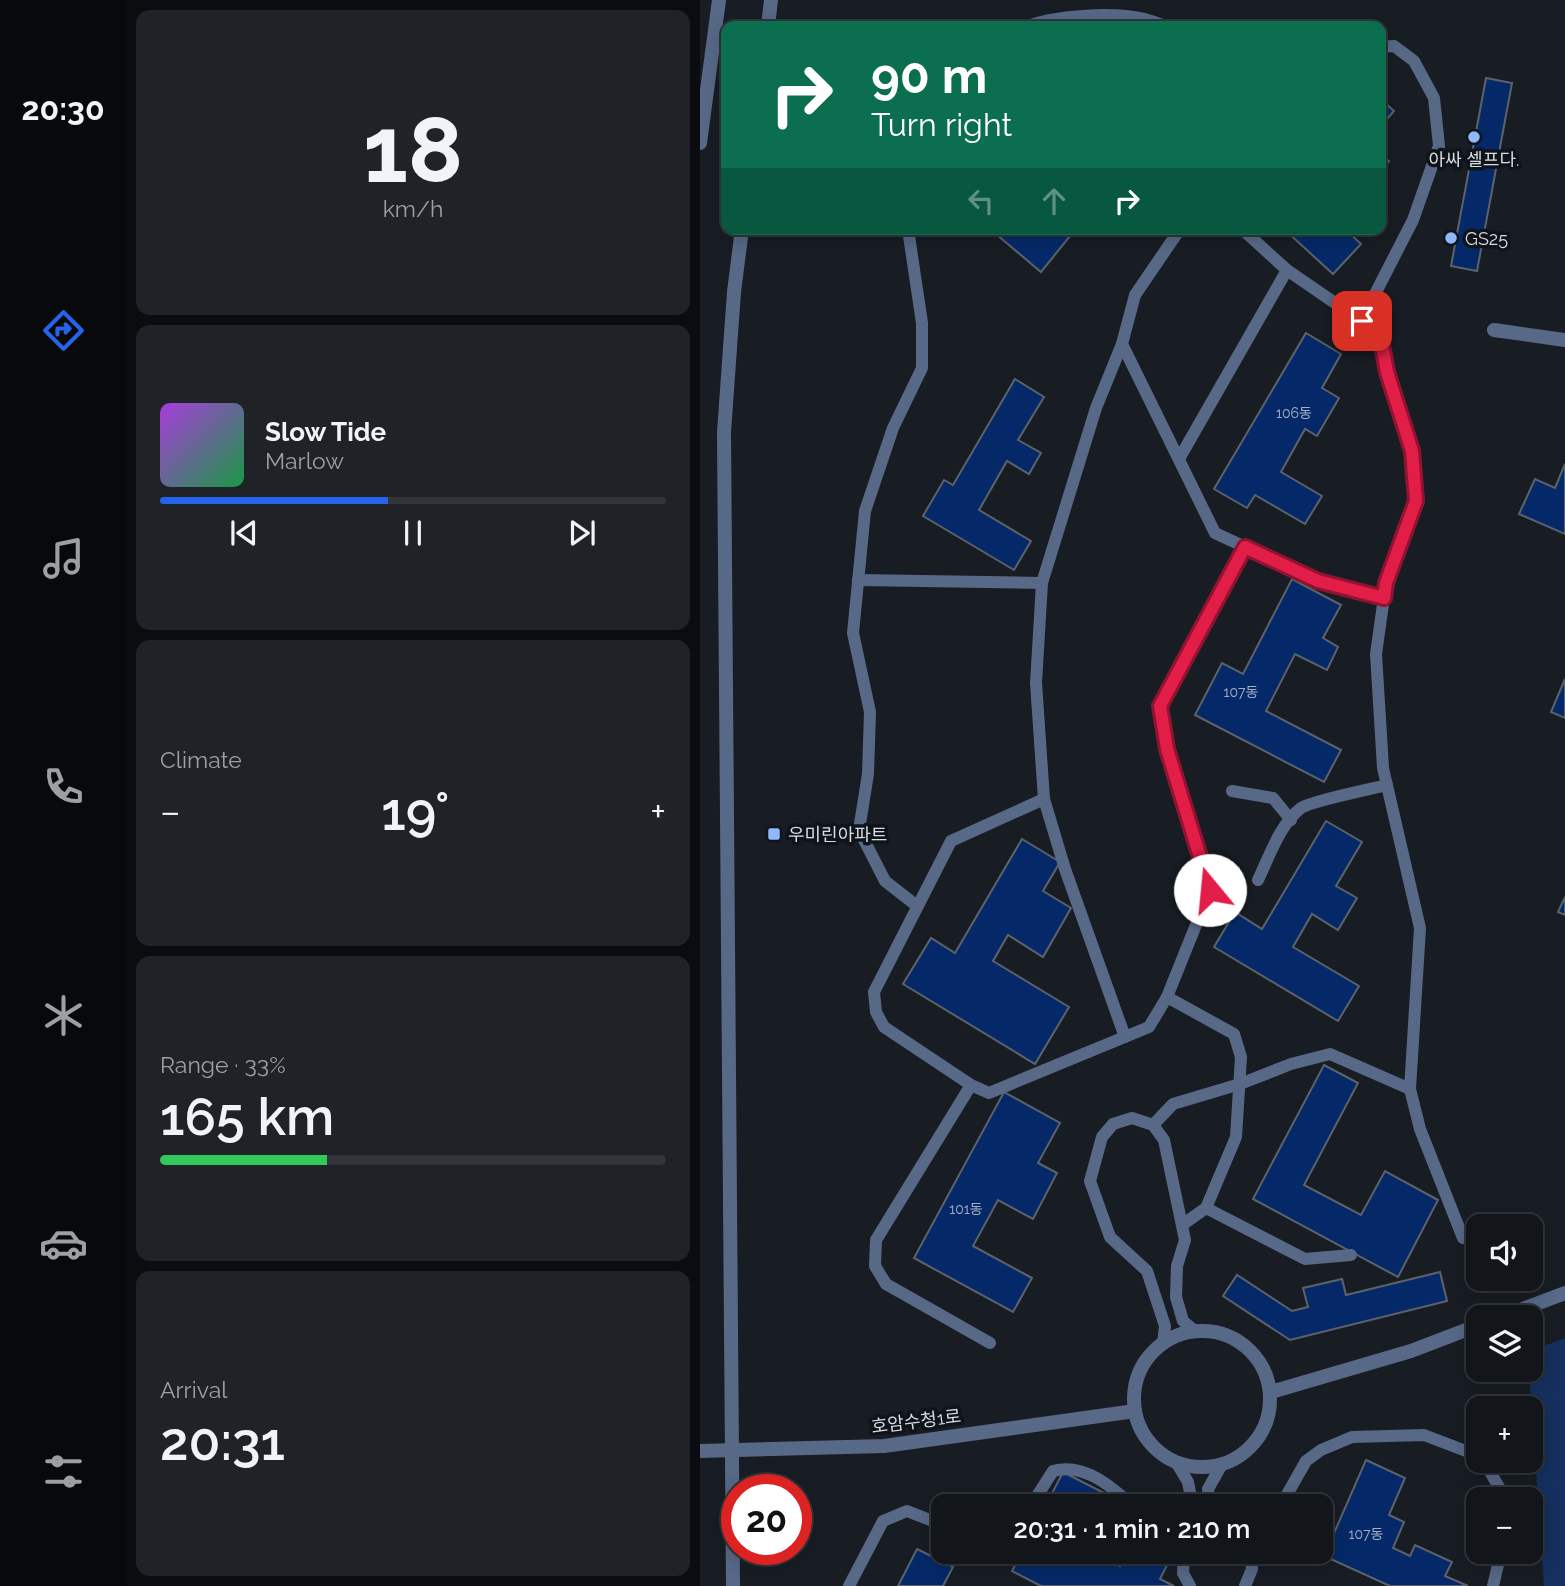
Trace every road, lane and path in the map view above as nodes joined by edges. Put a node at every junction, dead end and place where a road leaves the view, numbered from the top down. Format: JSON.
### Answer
{"nodes":[{"id":1,"x":719,"y":0,"type":"edge"},
{"id":2,"x":771,"y":0,"type":"edge"},
{"id":3,"x":769,"y":21,"type":"edge"},
{"id":4,"x":1046,"y":21,"type":"edge"},
{"id":5,"x":1148,"y":21,"type":"edge"},
{"id":6,"x":1386,"y":47,"type":"edge"},
{"id":7,"x":700,"y":143,"type":"edge"},
{"id":8,"x":741,"y":235,"type":"edge"},
{"id":9,"x":909,"y":235,"type":"edge"},
{"id":10,"x":1176,"y":235,"type":"edge"},
{"id":11,"x":1249,"y":235,"type":"edge"},
{"id":12,"x":1287,"y":270,"type":"junction"},
{"id":13,"x":1494,"y":330,"type":"dead end"},
{"id":14,"x":1380,"y":334,"type":"junction"},
{"id":15,"x":1565,"y":340,"type":"edge"},
{"id":16,"x":1122,"y":344,"type":"junction"},
{"id":17,"x":1179,"y":459,"type":"junction"},
{"id":18,"x":1245,"y":547,"type":"junction"},
{"id":19,"x":858,"y":580,"type":"junction"},
{"id":20,"x":1042,"y":583,"type":"junction"},
{"id":21,"x":1384,"y":598,"type":"junction"},
{"id":22,"x":1387,"y":785,"type":"junction"},
{"id":23,"x":1233,"y":791,"type":"dead end"},
{"id":24,"x":1044,"y":799,"type":"junction"},
{"id":25,"x":1291,"y":820,"type":"junction"},
{"id":26,"x":1258,"y":880,"type":"dead end"},
{"id":27,"x":917,"y":906,"type":"junction"},
{"id":28,"x":1167,"y":997,"type":"junction"},
{"id":29,"x":1125,"y":1037,"type":"junction"},
{"id":30,"x":1240,"y":1084,"type":"junction"},
{"id":31,"x":971,"y":1085,"type":"junction"},
{"id":32,"x":1410,"y":1089,"type":"junction"},
{"id":33,"x":1153,"y":1125,"type":"junction"},
{"id":34,"x":1206,"y":1208,"type":"junction"},
{"id":35,"x":1182,"y":1225,"type":"junction"},
{"id":36,"x":1462,"y":1238,"type":"dead end"},
{"id":37,"x":1351,"y":1255,"type":"dead end"},
{"id":38,"x":1565,"y":1293,"type":"edge"},
{"id":39,"x":1533,"y":1305,"type":"edge"},
{"id":40,"x":1466,"y":1330,"type":"edge"},
{"id":41,"x":1195,"y":1331,"type":"junction"},
{"id":42,"x":990,"y":1343,"type":"dead end"},
{"id":43,"x":1163,"y":1344,"type":"junction"},
{"id":44,"x":1271,"y":1392,"type":"junction"},
{"id":45,"x":1135,"y":1411,"type":"junction"},
{"id":46,"x":700,"y":1451,"type":"edge"},
{"id":47,"x":732,"y":1451,"type":"junction"},
{"id":48,"x":1466,"y":1451,"type":"edge"},
{"id":49,"x":1176,"y":1462,"type":"junction"},
{"id":50,"x":1221,"y":1466,"type":"junction"},
{"id":51,"x":1038,"y":1494,"type":"edge"},
{"id":52,"x":1119,"y":1494,"type":"edge"},
{"id":53,"x":1191,"y":1494,"type":"edge"},
{"id":54,"x":1209,"y":1494,"type":"edge"},
{"id":55,"x":1287,"y":1494,"type":"edge"},
{"id":56,"x":931,"y":1520,"type":"edge"},
{"id":57,"x":1183,"y":1564,"type":"edge"},
{"id":58,"x":1252,"y":1564,"type":"edge"},
{"id":59,"x":1498,"y":1564,"type":"edge"},
{"id":60,"x":733,"y":1586,"type":"edge"},
{"id":61,"x":849,"y":1586,"type":"edge"},
{"id":62,"x":1189,"y":1586,"type":"edge"},
{"id":63,"x":1245,"y":1586,"type":"edge"},
{"id":64,"x":1493,"y":1586,"type":"edge"}],
"edges":[{"from":1,"to":7,"type":"street"},
{"from":2,"to":3,"type":"street"},
{"from":4,"to":5,"type":"lane"},
{"from":6,"to":14,"type":"lane"},
{"from":8,"to":47,"type":"street"},
{"from":9,"to":19,"type":"lane"},
{"from":10,"to":16,"type":"lane"},
{"from":11,"to":12,"type":"lane"},
{"from":12,"to":14,"type":"lane"},
{"from":12,"to":17,"type":"lane"},
{"from":13,"to":15,"type":"street"},
{"from":14,"to":21,"type":"lane"},
{"from":16,"to":17,"type":"lane"},
{"from":16,"to":20,"type":"lane"},
{"from":17,"to":18,"type":"lane"},
{"from":18,"to":21,"type":"lane"},
{"from":18,"to":28,"type":"lane"},
{"from":19,"to":20,"type":"lane"},
{"from":19,"to":27,"type":"lane"},
{"from":20,"to":24,"type":"lane"},
{"from":21,"to":22,"type":"lane"},
{"from":22,"to":25,"type":"lane"},
{"from":22,"to":32,"type":"lane"},
{"from":23,"to":25,"type":"lane"},
{"from":24,"to":27,"type":"lane"},
{"from":24,"to":29,"type":"lane"},
{"from":25,"to":26,"type":"lane"},
{"from":27,"to":31,"type":"lane"},
{"from":28,"to":29,"type":"lane"},
{"from":28,"to":30,"type":"lane"},
{"from":29,"to":31,"type":"lane"},
{"from":30,"to":32,"type":"lane"},
{"from":30,"to":33,"type":"lane"},
{"from":30,"to":34,"type":"lane"},
{"from":31,"to":42,"type":"lane"},
{"from":32,"to":36,"type":"lane"},
{"from":33,"to":35,"type":"lane"},
{"from":33,"to":43,"type":"lane"},
{"from":34,"to":35,"type":"lane"},
{"from":34,"to":37,"type":"lane"},
{"from":35,"to":41,"type":"lane"},
{"from":38,"to":39,"type":"street"},
{"from":40,"to":44,"type":"street"},
{"from":41,"to":43,"type":"street"},
{"from":41,"to":44,"type":"street"},
{"from":43,"to":45,"type":"street"},
{"from":44,"to":50,"type":"street"},
{"from":45,"to":47,"type":"street","name":"호암수청1로"},
{"from":45,"to":49,"type":"street"},
{"from":46,"to":47,"type":"street","name":"호암수청1로"},
{"from":47,"to":60,"type":"street"},
{"from":48,"to":55,"type":"lane"},
{"from":49,"to":50,"type":"street"},
{"from":49,"to":53,"type":"lane"},
{"from":50,"to":54,"type":"lane"},
{"from":51,"to":52,"type":"lane"},
{"from":56,"to":61,"type":"lane"},
{"from":57,"to":62,"type":"lane"},
{"from":58,"to":63,"type":"lane"},
{"from":59,"to":64,"type":"lane"}]}
